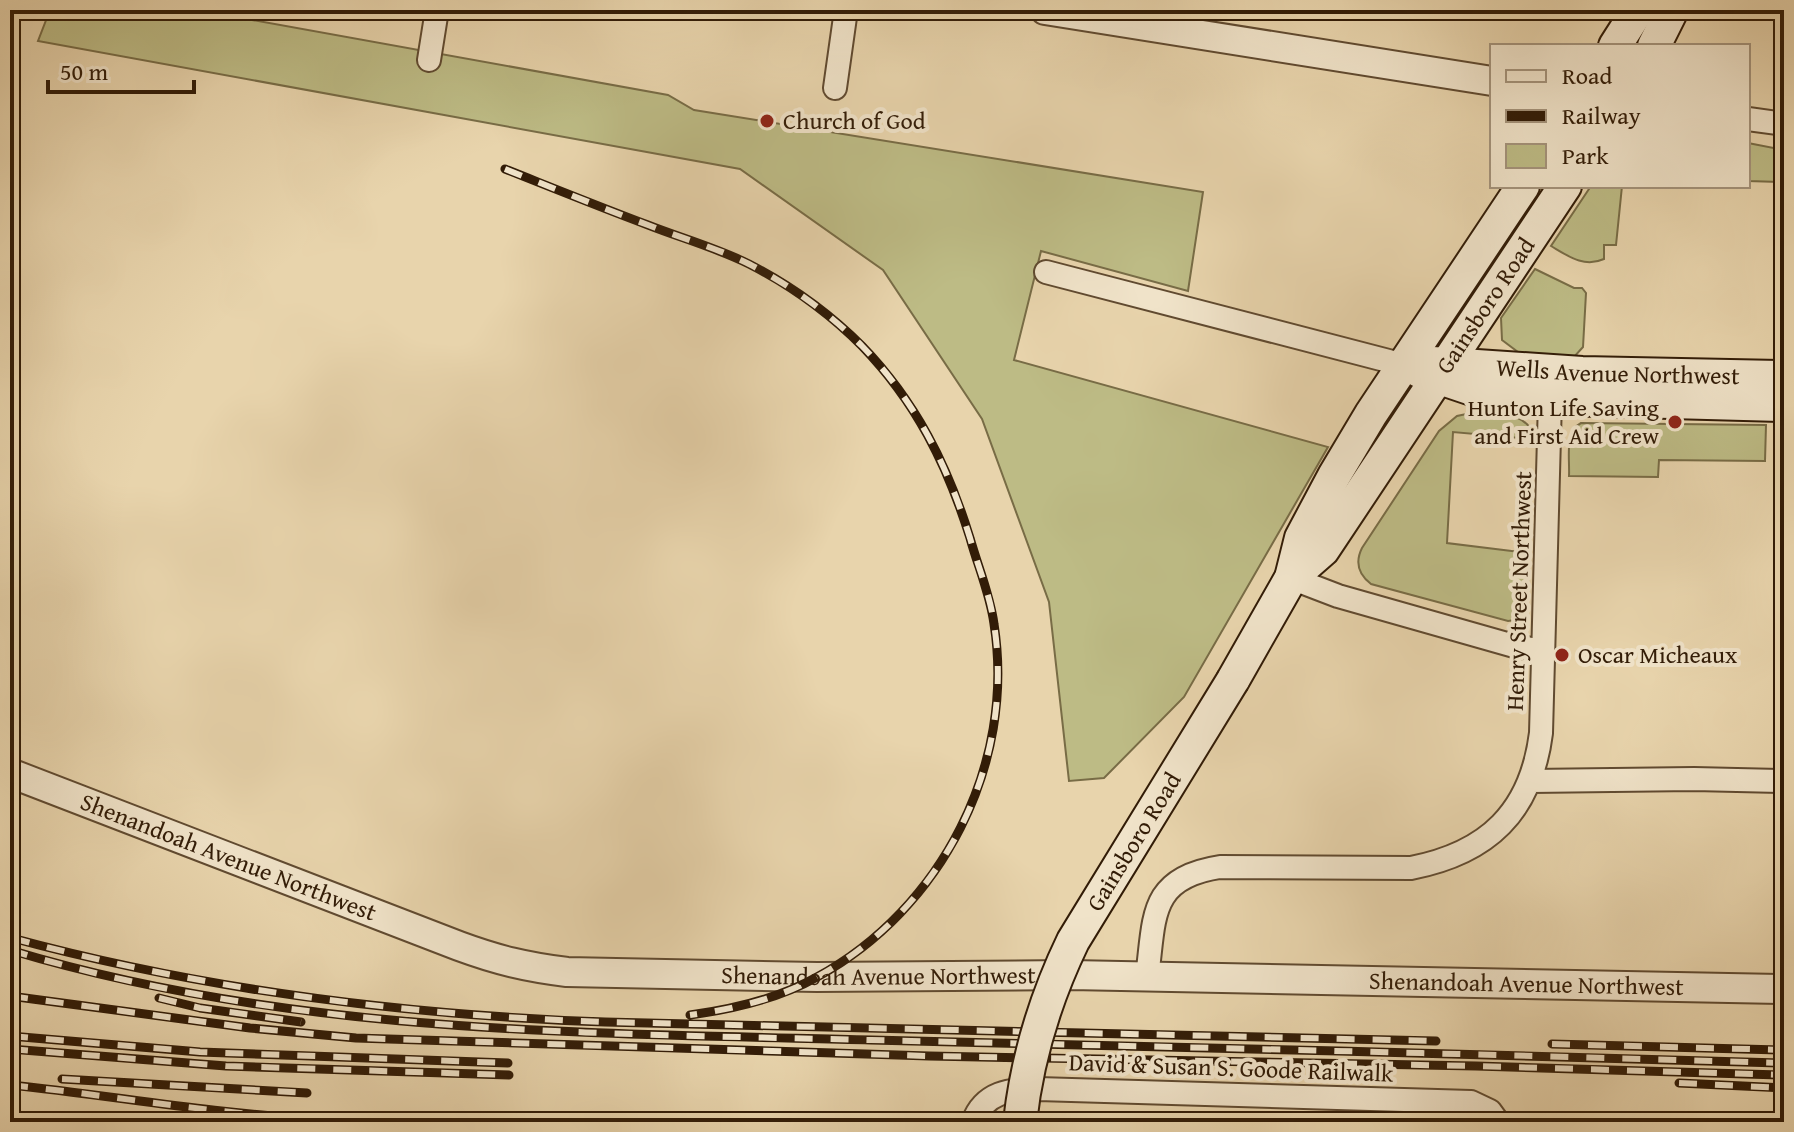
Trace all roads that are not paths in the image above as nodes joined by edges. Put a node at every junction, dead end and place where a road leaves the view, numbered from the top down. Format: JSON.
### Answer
{"nodes":[{"id":1,"x":437,"y":10,"type":"edge"},
{"id":2,"x":846,"y":10,"type":"edge"},
{"id":3,"x":1045,"y":10,"type":"edge"},
{"id":4,"x":1638,"y":10,"type":"edge"},
{"id":5,"x":1672,"y":10,"type":"edge"},
{"id":6,"x":1616,"y":44,"type":"edge"},
{"id":7,"x":1655,"y":44,"type":"edge"},
{"id":8,"x":429,"y":60,"type":"dead end"},
{"id":9,"x":1490,"y":81,"type":"edge"},
{"id":10,"x":835,"y":88,"type":"dead end"},
{"id":11,"x":1750,"y":119,"type":"edge"},
{"id":12,"x":1784,"y":124,"type":"edge"},
{"id":13,"x":1522,"y":188,"type":"edge"},
{"id":14,"x":1564,"y":188,"type":"edge"},
{"id":15,"x":1046,"y":272,"type":"dead end"},
{"id":16,"x":1404,"y":365,"type":"junction"},
{"id":17,"x":1442,"y":371,"type":"junction"},
{"id":18,"x":1784,"y":377,"type":"edge"},
{"id":19,"x":1550,"y":400,"type":"junction"},
{"id":20,"x":1784,"y":405,"type":"edge"},
{"id":21,"x":1291,"y":578,"type":"junction"},
{"id":22,"x":1543,"y":651,"type":"junction"},
{"id":23,"x":10,"y":773,"type":"edge"},
{"id":24,"x":1531,"y":781,"type":"junction"},
{"id":25,"x":1784,"y":781,"type":"edge"},
{"id":26,"x":1147,"y":977,"type":"junction"},
{"id":27,"x":1784,"y":989,"type":"edge"},
{"id":28,"x":1499,"y":1121,"type":"edge"},
{"id":29,"x":973,"y":1122,"type":"edge"},
{"id":30,"x":1020,"y":1122,"type":"edge"}],
"edges":[{"from":1,"to":8,"type":"street"},
{"from":2,"to":10,"type":"street"},
{"from":3,"to":9,"type":"street"},
{"from":4,"to":6,"type":"main road"},
{"from":5,"to":7,"type":"main road"},
{"from":11,"to":12,"type":"street"},
{"from":13,"to":16,"type":"main road","name":"Gainsboro Road"},
{"from":14,"to":17,"type":"main road","name":"Gainsboro Road"},
{"from":15,"to":16,"type":"street","name":"Wells Avenue Northwest"},
{"from":16,"to":17,"type":"main road","name":"Wells Avenue Northwest"},
{"from":16,"to":21,"type":"main road","name":"Gainsboro Road"},
{"from":17,"to":18,"type":"main road","name":"Wells Avenue Northwest"},
{"from":17,"to":19,"type":"main road","name":"Wells Avenue Northwest"},
{"from":17,"to":21,"type":"main road","name":"Gainsboro Road"},
{"from":19,"to":20,"type":"main road","name":"Wells Avenue Northwest"},
{"from":19,"to":22,"type":"street","name":"Henry Street Northwest"},
{"from":21,"to":22,"type":"street"},
{"from":21,"to":30,"type":"main road","name":"Gainsboro Road","bridge":true},
{"from":22,"to":24,"type":"street","name":"Henry Street Northwest"},
{"from":23,"to":26,"type":"street","name":"Shenandoah Avenue Northwest"},
{"from":24,"to":25,"type":"street"},
{"from":24,"to":26,"type":"street","name":"Henry Street Northwest"},
{"from":26,"to":27,"type":"street","name":"Shenandoah Avenue Northwest"},
{"from":28,"to":29,"type":"street","name":"David & Susan S. Goode Railwalk"}]}
